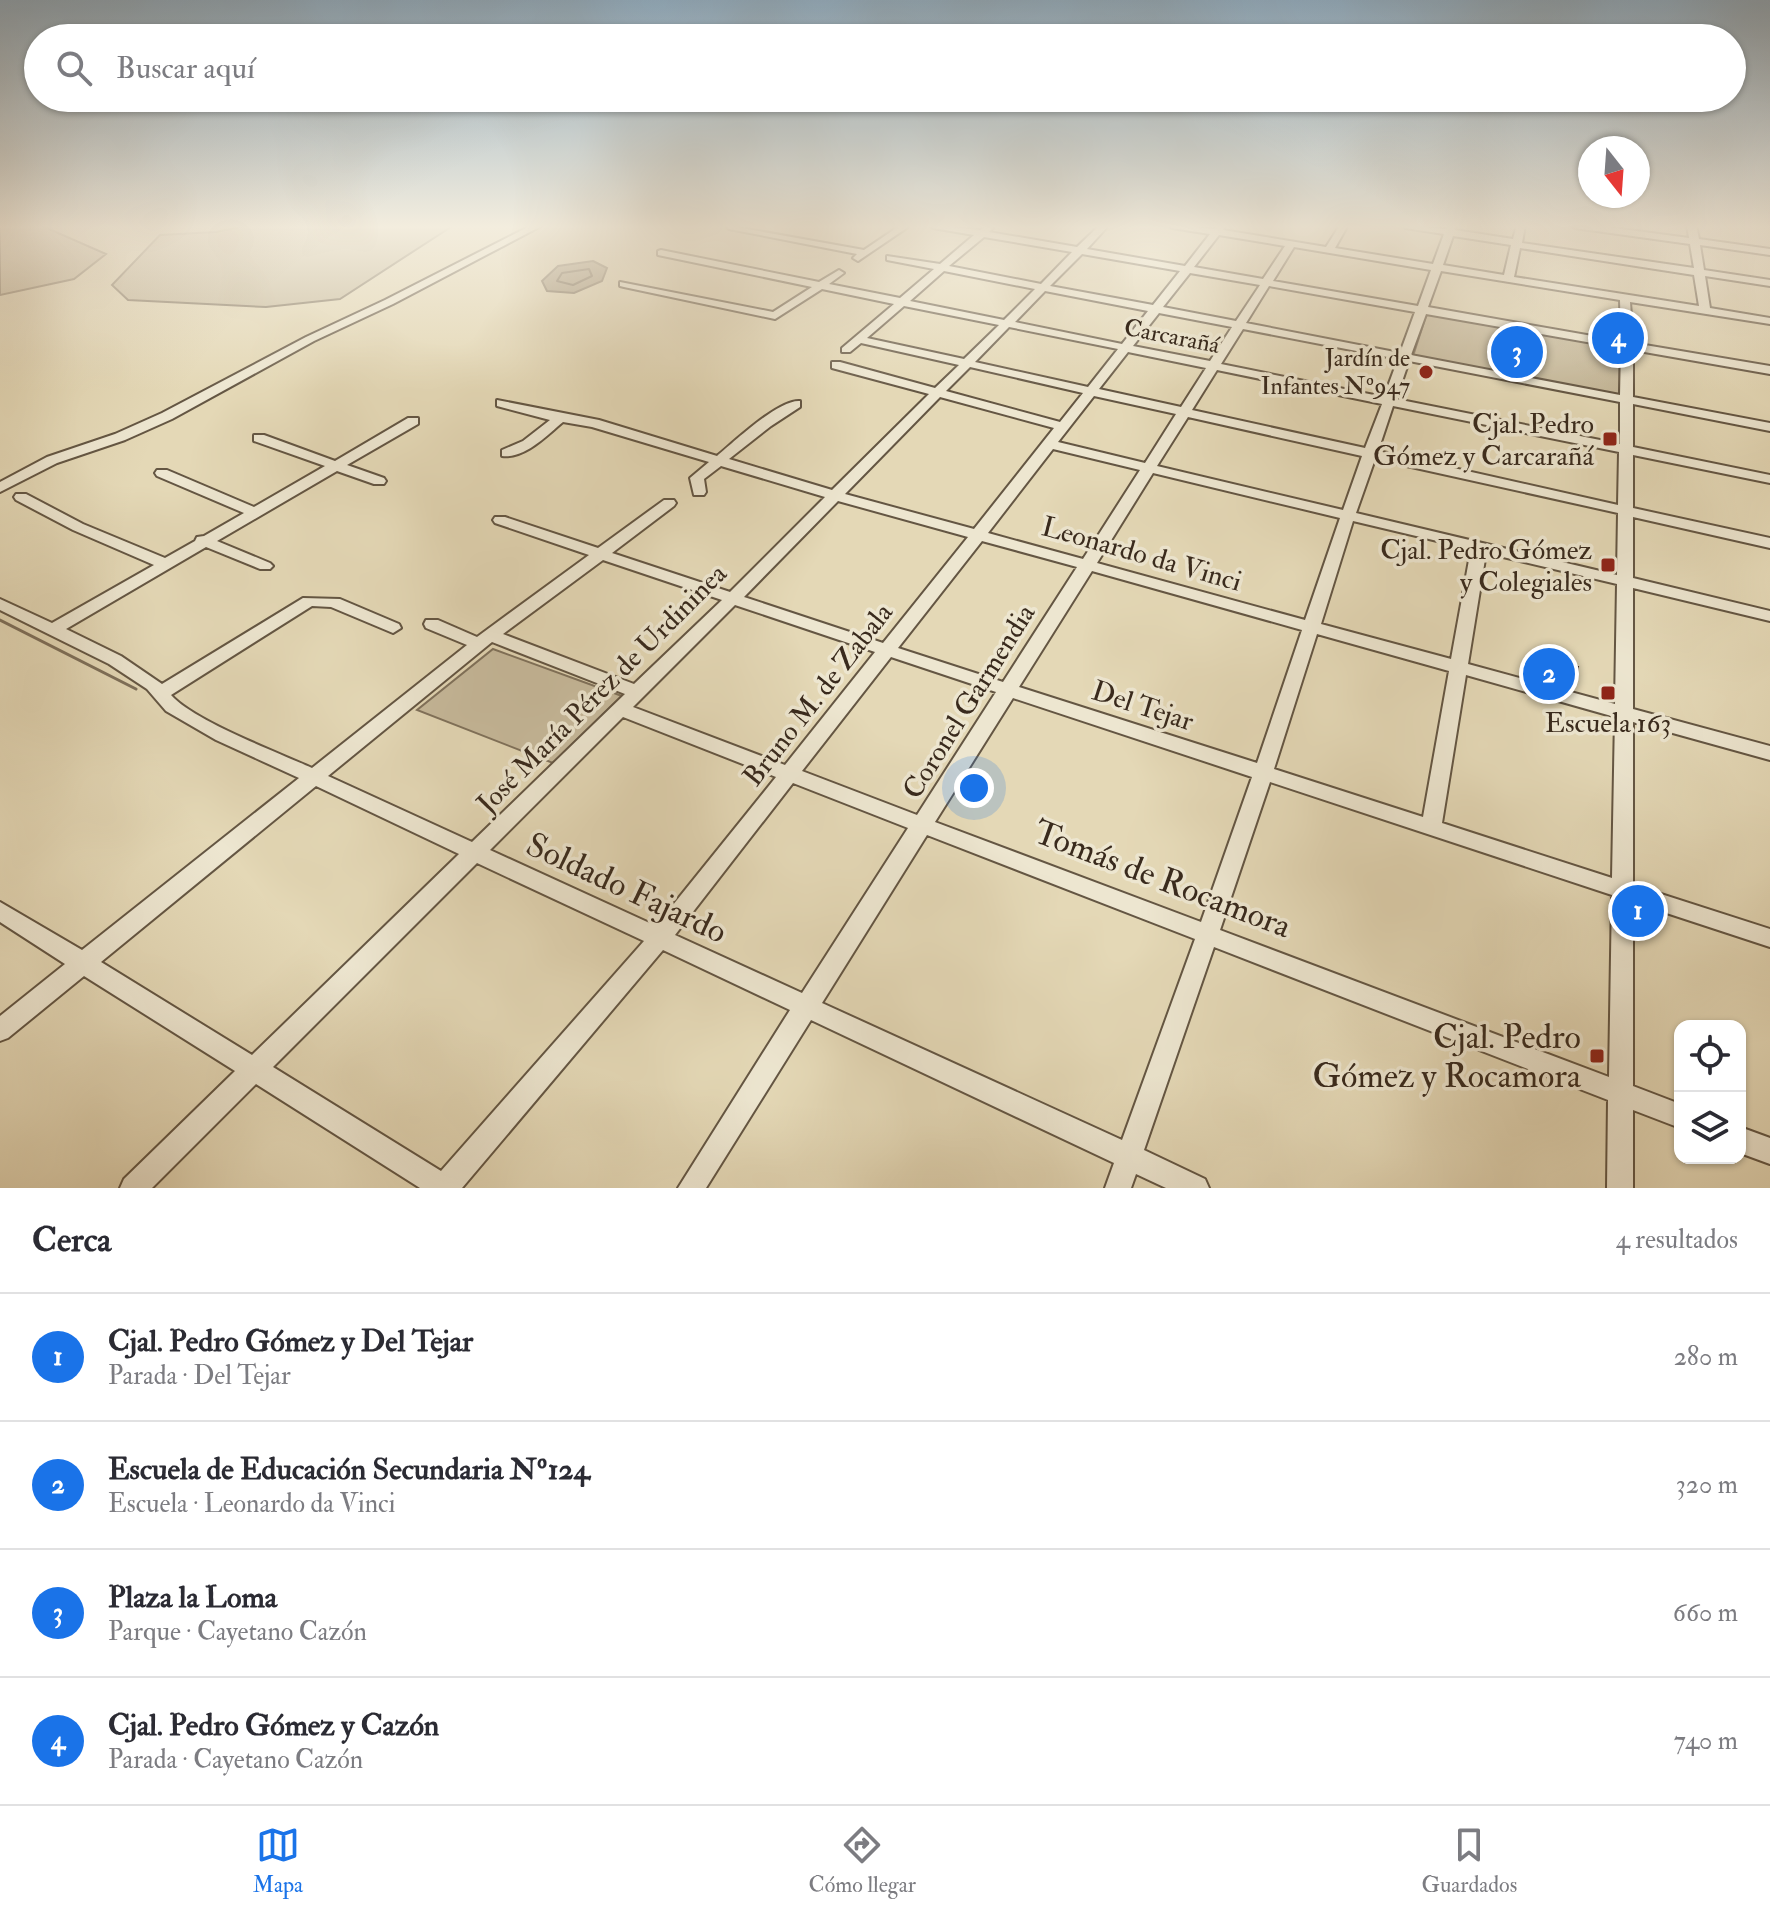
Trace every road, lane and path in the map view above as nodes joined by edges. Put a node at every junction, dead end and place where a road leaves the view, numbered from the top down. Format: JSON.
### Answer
{"nodes":[{"id":1,"x":431,"y":280,"type":"edge"},
{"id":2,"x":793,"y":280,"type":"edge"},
{"id":3,"x":828,"y":280,"type":"edge"},
{"id":4,"x":928,"y":280,"type":"edge"},
{"id":5,"x":1005,"y":280,"type":"edge"},
{"id":6,"x":1051,"y":280,"type":"edge"},
{"id":7,"x":1179,"y":280,"type":"edge"},
{"id":8,"x":1258,"y":280,"type":"edge"},
{"id":9,"x":1433,"y":280,"type":"edge"},
{"id":10,"x":1517,"y":280,"type":"edge"},
{"id":11,"x":1700,"y":280,"type":"edge"},
{"id":12,"x":1268,"y":282,"type":"junction"},
{"id":13,"x":624,"y":284,"type":"dead end"},
{"id":14,"x":820,"y":286,"type":"junction"},
{"id":15,"x":1043,"y":288,"type":"junction"},
{"id":16,"x":1625,"y":298,"type":"junction"},
{"id":17,"x":901,"y":303,"type":"junction"},
{"id":18,"x":1422,"y":309,"type":"junction"},
{"id":19,"x":1156,"y":310,"type":"junction"},
{"id":20,"x":1705,"y":311,"type":"junction"},
{"id":21,"x":1770,"y":321,"type":"edge"},
{"id":22,"x":1007,"y":325,"type":"junction"},
{"id":23,"x":1238,"y":327,"type":"junction"},
{"id":24,"x":858,"y":339,"type":"junction"},
{"id":25,"x":1627,"y":346,"type":"junction"},
{"id":26,"x":846,"y":350,"type":"dead end"},
{"id":27,"x":1126,"y":350,"type":"junction"},
{"id":28,"x":1406,"y":357,"type":"junction"},
{"id":29,"x":966,"y":364,"type":"junction"},
{"id":30,"x":836,"y":365,"type":"dead end"},
{"id":31,"x":1212,"y":367,"type":"junction"},
{"id":32,"x":1770,"y":370,"type":"edge"},
{"id":33,"x":939,"y":394,"type":"junction"},
{"id":34,"x":1090,"y":394,"type":"junction"},
{"id":35,"x":1626,"y":400,"type":"junction"},
{"id":36,"x":1389,"y":402,"type":"junction"},
{"id":37,"x":501,"y":403,"type":"dead end"},
{"id":38,"x":796,"y":404,"type":"dead end"},
{"id":39,"x":1181,"y":413,"type":"junction"},
{"id":40,"x":560,"y":418,"type":"junction"},
{"id":41,"x":413,"y":421,"type":"dead end"},
{"id":42,"x":1064,"y":427,"type":"junction"},
{"id":43,"x":1770,"y":427,"type":"edge"},
{"id":44,"x":259,"y":438,"type":"dead end"},
{"id":45,"x":1050,"y":444,"type":"junction"},
{"id":46,"x":1627,"y":448,"type":"junction"},
{"id":47,"x":507,"y":453,"type":"dead end"},
{"id":48,"x":1371,"y":454,"type":"junction"},
{"id":49,"x":721,"y":459,"type":"junction"},
{"id":50,"x":334,"y":465,"type":"junction"},
{"id":51,"x":1147,"y":467,"type":"junction"},
{"id":52,"x":162,"y":473,"type":"dead end"},
{"id":53,"x":1770,"y":479,"type":"edge"},
{"id":54,"x":379,"y":481,"type":"dead end"},
{"id":55,"x":0,"y":488,"type":"edge"},
{"id":56,"x":699,"y":492,"type":"dead end"},
{"id":57,"x":833,"y":495,"type":"junction"},
{"id":58,"x":21,"y":497,"type":"dead end"},
{"id":59,"x":669,"y":503,"type":"dead end"},
{"id":60,"x":1626,"y":510,"type":"junction"},
{"id":61,"x":252,"y":511,"type":"junction"},
{"id":62,"x":1348,"y":515,"type":"junction"},
{"id":63,"x":500,"y":520,"type":"dead end"},
{"id":64,"x":979,"y":534,"type":"junction"},
{"id":65,"x":202,"y":540,"type":"junction"},
{"id":66,"x":1770,"y":543,"type":"edge"},
{"id":67,"x":1479,"y":547,"type":"junction"},
{"id":68,"x":601,"y":556,"type":"junction"},
{"id":69,"x":163,"y":563,"type":"junction"},
{"id":70,"x":1088,"y":565,"type":"junction"},
{"id":71,"x":265,"y":566,"type":"dead end"},
{"id":72,"x":1625,"y":582,"type":"junction"},
{"id":73,"x":733,"y":598,"type":"junction"},
{"id":74,"x":0,"y":604,"type":"edge"},
{"id":75,"x":1770,"y":616,"type":"edge"},
{"id":76,"x":432,"y":624,"type":"dead end"},
{"id":77,"x":1311,"y":627,"type":"junction"},
{"id":78,"x":393,"y":628,"type":"dead end"},
{"id":79,"x":54,"y":629,"type":"junction"},
{"id":80,"x":485,"y":640,"type":"junction"},
{"id":81,"x":886,"y":650,"type":"junction"},
{"id":82,"x":1460,"y":667,"type":"junction"},
{"id":83,"x":1008,"y":690,"type":"junction"},
{"id":84,"x":637,"y":692,"type":"junction"},
{"id":85,"x":161,"y":693,"type":"junction"},
{"id":86,"x":620,"y":709,"type":"junction"},
{"id":87,"x":1622,"y":712,"type":"junction"},
{"id":88,"x":1770,"y":753,"type":"edge"},
{"id":89,"x":791,"y":773,"type":"junction"},
{"id":90,"x":1261,"y":773,"type":"junction"},
{"id":91,"x":317,"y":776,"type":"junction"},
{"id":92,"x":923,"y":825,"type":"junction"},
{"id":93,"x":1431,"y":828,"type":"junction"},
{"id":94,"x":476,"y":852,"type":"junction"},
{"id":95,"x":1622,"y":888,"type":"junction"},
{"id":96,"x":0,"y":911,"type":"edge"},
{"id":97,"x":1206,"y":933,"type":"junction"},
{"id":98,"x":660,"y":938,"type":"junction"},
{"id":99,"x":1770,"y":938,"type":"edge"},
{"id":100,"x":83,"y":963,"type":"junction"},
{"id":101,"x":804,"y":1007,"type":"junction"},
{"id":102,"x":0,"y":1030,"type":"edge"},
{"id":103,"x":256,"y":1068,"type":"junction"},
{"id":104,"x":1620,"y":1092,"type":"junction"},
{"id":105,"x":1674,"y":1114,"type":"edge"},
{"id":106,"x":1746,"y":1142,"type":"edge"},
{"id":107,"x":1770,"y":1151,"type":"edge"},
{"id":108,"x":1129,"y":1157,"type":"junction"},
{"id":109,"x":133,"y":1188,"type":"edge"},
{"id":110,"x":444,"y":1188,"type":"edge"},
{"id":111,"x":691,"y":1188,"type":"edge"},
{"id":112,"x":1118,"y":1188,"type":"edge"},
{"id":113,"x":1196,"y":1188,"type":"edge"},
{"id":114,"x":1620,"y":1188,"type":"edge"}],
"edges":[{"from":1,"to":55,"type":"street"},
{"from":2,"to":14,"type":"street","name":"Carcarañá"},
{"from":3,"to":14,"type":"street"},
{"from":4,"to":17,"type":"street"},
{"from":5,"to":15,"type":"street"},
{"from":6,"to":15,"type":"street","name":"José María Pérez de Urdininea"},
{"from":7,"to":19,"type":"street","name":"Bruno M. de Zabala"},
{"from":8,"to":12,"type":"street"},
{"from":9,"to":18,"type":"street"},
{"from":10,"to":16,"type":"street"},
{"from":11,"to":20,"type":"street"},
{"from":12,"to":18,"type":"street"},
{"from":12,"to":23,"type":"street","name":"Coronel Garmendia"},
{"from":13,"to":14,"type":"street"},
{"from":14,"to":17,"type":"street","name":"Carcarañá"},
{"from":15,"to":19,"type":"street"},
{"from":15,"to":22,"type":"street","name":"José María Pérez de Urdininea"},
{"from":16,"to":20,"type":"street"},
{"from":16,"to":25,"type":"street"},
{"from":17,"to":22,"type":"street","name":"Carcarañá"},
{"from":17,"to":24,"type":"street"},
{"from":18,"to":25,"type":"street"},
{"from":18,"to":28,"type":"street"},
{"from":19,"to":23,"type":"street"},
{"from":19,"to":27,"type":"street","name":"Bruno M. de Zabala"},
{"from":20,"to":21,"type":"street"},
{"from":22,"to":27,"type":"street","name":"Carcarañá"},
{"from":22,"to":29,"type":"street","name":"José María Pérez de Urdininea"},
{"from":23,"to":28,"type":"street"},
{"from":23,"to":31,"type":"street","name":"Coronel Garmendia"},
{"from":24,"to":26,"type":"street"},
{"from":24,"to":29,"type":"street"},
{"from":25,"to":32,"type":"street"},
{"from":25,"to":35,"type":"street"},
{"from":27,"to":31,"type":"street","name":"Carcarañá"},
{"from":27,"to":34,"type":"street","name":"Bruno M. de Zabala"},
{"from":28,"to":35,"type":"street"},
{"from":28,"to":36,"type":"street"},
{"from":29,"to":33,"type":"street","name":"José María Pérez de Urdininea"},
{"from":29,"to":34,"type":"street"},
{"from":30,"to":33,"type":"street"},
{"from":31,"to":36,"type":"street","name":"Carcarañá"},
{"from":31,"to":39,"type":"street","name":"Coronel Garmendia"},
{"from":33,"to":42,"type":"street"},
{"from":33,"to":57,"type":"street","name":"José María Pérez de Urdininea"},
{"from":34,"to":39,"type":"street"},
{"from":34,"to":42,"type":"street","name":"Bruno M. de Zabala"},
{"from":35,"to":43,"type":"street"},
{"from":35,"to":46,"type":"street"},
{"from":36,"to":46,"type":"street","name":"Carcarañá"},
{"from":36,"to":48,"type":"street"},
{"from":37,"to":40,"type":"street","name":"Leonardo da Vinci"},
{"from":38,"to":49,"type":"street"},
{"from":39,"to":48,"type":"street"},
{"from":39,"to":51,"type":"street","name":"Coronel Garmendia"},
{"from":40,"to":47,"type":"street"},
{"from":40,"to":49,"type":"street","name":"Leonardo da Vinci"},
{"from":41,"to":50,"type":"street"},
{"from":42,"to":45,"type":"street","name":"Bruno M. de Zabala"},
{"from":44,"to":50,"type":"street"},
{"from":45,"to":51,"type":"street"},
{"from":45,"to":64,"type":"street","name":"Bruno M. de Zabala"},
{"from":46,"to":53,"type":"street","name":"Carcarañá"},
{"from":46,"to":60,"type":"street"},
{"from":48,"to":60,"type":"street"},
{"from":48,"to":62,"type":"street"},
{"from":49,"to":56,"type":"street"},
{"from":49,"to":57,"type":"street","name":"Leonardo da Vinci"},
{"from":50,"to":54,"type":"street"},
{"from":50,"to":61,"type":"street"},
{"from":51,"to":62,"type":"street"},
{"from":51,"to":70,"type":"street","name":"Coronel Garmendia"},
{"from":52,"to":61,"type":"street"},
{"from":57,"to":64,"type":"street","name":"Leonardo da Vinci"},
{"from":57,"to":73,"type":"street","name":"José María Pérez de Urdininea"},
{"from":58,"to":69,"type":"street"},
{"from":59,"to":68,"type":"street"},
{"from":60,"to":66,"type":"street"},
{"from":60,"to":72,"type":"street"},
{"from":61,"to":65,"type":"street"},
{"from":62,"to":67,"type":"street"},
{"from":62,"to":77,"type":"street"},
{"from":63,"to":68,"type":"street","name":"Del Tejar"},
{"from":64,"to":70,"type":"street","name":"Leonardo da Vinci"},
{"from":64,"to":81,"type":"street","name":"Bruno M. de Zabala"},
{"from":65,"to":69,"type":"street"},
{"from":65,"to":71,"type":"street"},
{"from":67,"to":72,"type":"street"},
{"from":67,"to":82,"type":"street"},
{"from":68,"to":73,"type":"street","name":"Del Tejar"},
{"from":68,"to":80,"type":"street"},
{"from":69,"to":79,"type":"street"},
{"from":70,"to":77,"type":"street","name":"Leonardo da Vinci"},
{"from":70,"to":83,"type":"street","name":"Coronel Garmendia"},
{"from":72,"to":75,"type":"street"},
{"from":72,"to":87,"type":"street"},
{"from":73,"to":81,"type":"street","name":"Del Tejar"},
{"from":73,"to":84,"type":"street","name":"José María Pérez de Urdininea"},
{"from":74,"to":79,"type":"street","name":"Soldado Fajardo"},
{"from":76,"to":80,"type":"street"},
{"from":77,"to":82,"type":"street","name":"Leonardo da Vinci"},
{"from":77,"to":90,"type":"street"},
{"from":78,"to":85,"type":"street"},
{"from":79,"to":85,"type":"street","name":"Soldado Fajardo"},
{"from":80,"to":84,"type":"street"},
{"from":80,"to":91,"type":"street"},
{"from":81,"to":83,"type":"street","name":"Del Tejar"},
{"from":81,"to":89,"type":"street","name":"Bruno M. de Zabala"},
{"from":82,"to":87,"type":"street","name":"Leonardo da Vinci"},
{"from":82,"to":93,"type":"street"},
{"from":83,"to":90,"type":"street","name":"Del Tejar"},
{"from":83,"to":92,"type":"street","name":"Coronel Garmendia"},
{"from":84,"to":86,"type":"street","name":"José María Pérez de Urdininea"},
{"from":85,"to":91,"type":"street","name":"Soldado Fajardo"},
{"from":86,"to":89,"type":"street","name":"Tomás de Rocamora"},
{"from":86,"to":94,"type":"street","name":"José María Pérez de Urdininea"},
{"from":87,"to":88,"type":"street","name":"Leonardo da Vinci"},
{"from":87,"to":95,"type":"street"},
{"from":89,"to":92,"type":"street","name":"Tomás de Rocamora"},
{"from":89,"to":98,"type":"street","name":"Bruno M. de Zabala"},
{"from":90,"to":93,"type":"street","name":"Del Tejar"},
{"from":90,"to":97,"type":"street"},
{"from":91,"to":94,"type":"street","name":"Soldado Fajardo"},
{"from":91,"to":100,"type":"street"},
{"from":92,"to":97,"type":"street","name":"Tomás de Rocamora"},
{"from":92,"to":101,"type":"street","name":"Coronel Garmendia"},
{"from":93,"to":95,"type":"street","name":"Del Tejar"},
{"from":94,"to":98,"type":"street","name":"Soldado Fajardo"},
{"from":94,"to":103,"type":"street","name":"José María Pérez de Urdininea"},
{"from":95,"to":99,"type":"street","name":"Del Tejar"},
{"from":95,"to":104,"type":"street"},
{"from":96,"to":100,"type":"street"},
{"from":97,"to":104,"type":"street","name":"Tomás de Rocamora"},
{"from":97,"to":108,"type":"street"},
{"from":98,"to":101,"type":"street","name":"Soldado Fajardo"},
{"from":98,"to":110,"type":"street","name":"Bruno M. de Zabala"},
{"from":100,"to":102,"type":"street"},
{"from":100,"to":103,"type":"street"},
{"from":101,"to":108,"type":"street","name":"Soldado Fajardo"},
{"from":101,"to":111,"type":"street","name":"Coronel Garmendia"},
{"from":103,"to":109,"type":"street","name":"José María Pérez de Urdininea"},
{"from":103,"to":110,"type":"street"},
{"from":104,"to":105,"type":"street","name":"Tomás de Rocamora"},
{"from":104,"to":114,"type":"street"},
{"from":106,"to":107,"type":"street"},
{"from":108,"to":112,"type":"street"},
{"from":108,"to":113,"type":"street","name":"Soldado Fajardo"}]}
